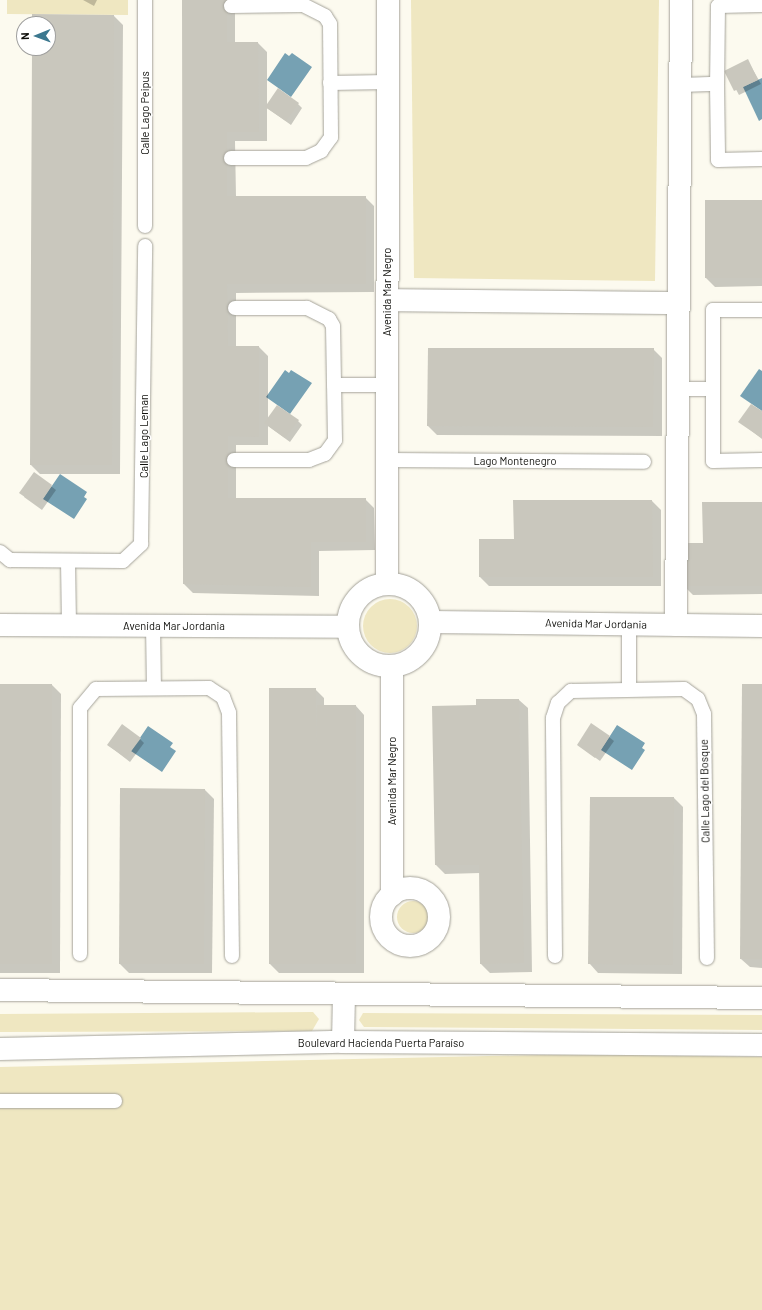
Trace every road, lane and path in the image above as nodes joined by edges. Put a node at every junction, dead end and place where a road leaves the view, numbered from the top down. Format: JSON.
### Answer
{"nodes":[{"id":1,"x":145,"y":0,"type":"edge"},
{"id":2,"x":388,"y":0,"type":"edge"},
{"id":3,"x":682,"y":0,"type":"edge"},
{"id":4,"x":231,"y":6,"type":"dead end"},
{"id":5,"x":762,"y":6,"type":"edge"},
{"id":6,"x":386,"y":82,"type":"junction"},
{"id":7,"x":330,"y":84,"type":"junction"},
{"id":8,"x":681,"y":84,"type":"junction"},
{"id":9,"x":717,"y":84,"type":"junction"},
{"id":10,"x":231,"y":158,"type":"dead end"},
{"id":11,"x":762,"y":159,"type":"edge"},
{"id":12,"x":145,"y":226,"type":"dead end"},
{"id":13,"x":145,"y":246,"type":"dead end"},
{"id":14,"x":387,"y":300,"type":"junction"},
{"id":15,"x":679,"y":302,"type":"junction"},
{"id":16,"x":235,"y":308,"type":"dead end"},
{"id":17,"x":762,"y":310,"type":"edge"},
{"id":18,"x":334,"y":385,"type":"junction"},
{"id":19,"x":387,"y":385,"type":"junction"},
{"id":20,"x":678,"y":389,"type":"junction"},
{"id":21,"x":714,"y":389,"type":"junction"},
{"id":22,"x":234,"y":460,"type":"dead end"},
{"id":23,"x":387,"y":460,"type":"junction"},
{"id":24,"x":762,"y":460,"type":"edge"},
{"id":25,"x":644,"y":462,"type":"dead end"},
{"id":26,"x":0,"y":552,"type":"edge"},
{"id":27,"x":68,"y":561,"type":"junction"},
{"id":28,"x":387,"y":583,"type":"junction"},
{"id":29,"x":430,"y":622,"type":"junction"},
{"id":30,"x":629,"y":624,"type":"junction"},
{"id":31,"x":676,"y":624,"type":"junction"},
{"id":32,"x":0,"y":625,"type":"edge"},
{"id":33,"x":69,"y":625,"type":"junction"},
{"id":34,"x":153,"y":625,"type":"junction"},
{"id":35,"x":762,"y":626,"type":"edge"},
{"id":36,"x":348,"y":627,"type":"junction"},
{"id":37,"x":392,"y":666,"type":"junction"},
{"id":38,"x":154,"y":687,"type":"junction"},
{"id":39,"x":629,"y":689,"type":"junction"},
{"id":40,"x":392,"y":895,"type":"dead end"},
{"id":41,"x":80,"y":954,"type":"dead end"},
{"id":42,"x":232,"y":956,"type":"dead end"},
{"id":43,"x":555,"y":956,"type":"dead end"},
{"id":44,"x":707,"y":958,"type":"dead end"},
{"id":45,"x":0,"y":990,"type":"edge"},
{"id":46,"x":344,"y":996,"type":"junction"},
{"id":47,"x":762,"y":998,"type":"edge"},
{"id":48,"x":343,"y":1042,"type":"junction"},
{"id":49,"x":762,"y":1045,"type":"edge"},
{"id":50,"x":0,"y":1050,"type":"edge"},
{"id":51,"x":115,"y":1100,"type":"dead end"},
{"id":52,"x":0,"y":1101,"type":"edge"}],
"edges":[{"from":1,"to":12,"type":"lane","name":"Calle Lago Peipus"},
{"from":2,"to":6,"type":"street","name":"Avenida Mar Negro"},
{"from":3,"to":8,"type":"street"},
{"from":4,"to":7,"type":"lane"},
{"from":5,"to":9,"type":"lane"},
{"from":6,"to":7,"type":"lane"},
{"from":6,"to":14,"type":"street","name":"Avenida Mar Negro"},
{"from":7,"to":10,"type":"lane"},
{"from":8,"to":9,"type":"lane"},
{"from":8,"to":15,"type":"street"},
{"from":9,"to":11,"type":"lane"},
{"from":13,"to":27,"type":"lane","name":"Calle Lago Leman"},
{"from":14,"to":15,"type":"street"},
{"from":14,"to":19,"type":"street","name":"Avenida Mar Negro"},
{"from":15,"to":20,"type":"street"},
{"from":16,"to":18,"type":"lane"},
{"from":17,"to":21,"type":"lane"},
{"from":18,"to":19,"type":"lane"},
{"from":18,"to":22,"type":"lane"},
{"from":19,"to":23,"type":"street","name":"Avenida Mar Negro"},
{"from":20,"to":21,"type":"lane"},
{"from":20,"to":31,"type":"street"},
{"from":21,"to":24,"type":"lane"},
{"from":23,"to":25,"type":"lane","name":"Lago Montenegro"},
{"from":23,"to":28,"type":"street","name":"Avenida Mar Negro"},
{"from":26,"to":27,"type":"lane","name":"Calle Lago Leman"},
{"from":27,"to":33,"type":"lane"},
{"from":28,"to":29,"type":"street"},
{"from":28,"to":36,"type":"street"},
{"from":29,"to":30,"type":"street","name":"Avenida Mar Jordania"},
{"from":29,"to":37,"type":"street"},
{"from":30,"to":31,"type":"street","name":"Avenida Mar Jordania"},
{"from":30,"to":39,"type":"lane"},
{"from":31,"to":35,"type":"street","name":"Avenida Mar Jordania"},
{"from":32,"to":33,"type":"street","name":"Avenida Mar Jordania"},
{"from":33,"to":34,"type":"street","name":"Avenida Mar Jordania"},
{"from":34,"to":36,"type":"street","name":"Avenida Mar Jordania"},
{"from":34,"to":38,"type":"lane"},
{"from":36,"to":37,"type":"street"},
{"from":37,"to":40,"type":"street","name":"Avenida Mar Negro"},
{"from":38,"to":41,"type":"lane"},
{"from":38,"to":42,"type":"lane"},
{"from":39,"to":43,"type":"lane","name":"Calle Lago del Bosque"},
{"from":39,"to":44,"type":"lane","name":"Calle Lago del Bosque"},
{"from":45,"to":46,"type":"street"},
{"from":46,"to":47,"type":"street"},
{"from":46,"to":48,"type":"street"},
{"from":48,"to":49,"type":"street","name":"Boulevard Hacienda Puerta Paraíso"},
{"from":48,"to":50,"type":"street","name":"Boulevard Hacienda Puerta Paraíso"},
{"from":51,"to":52,"type":"lane"}]}
